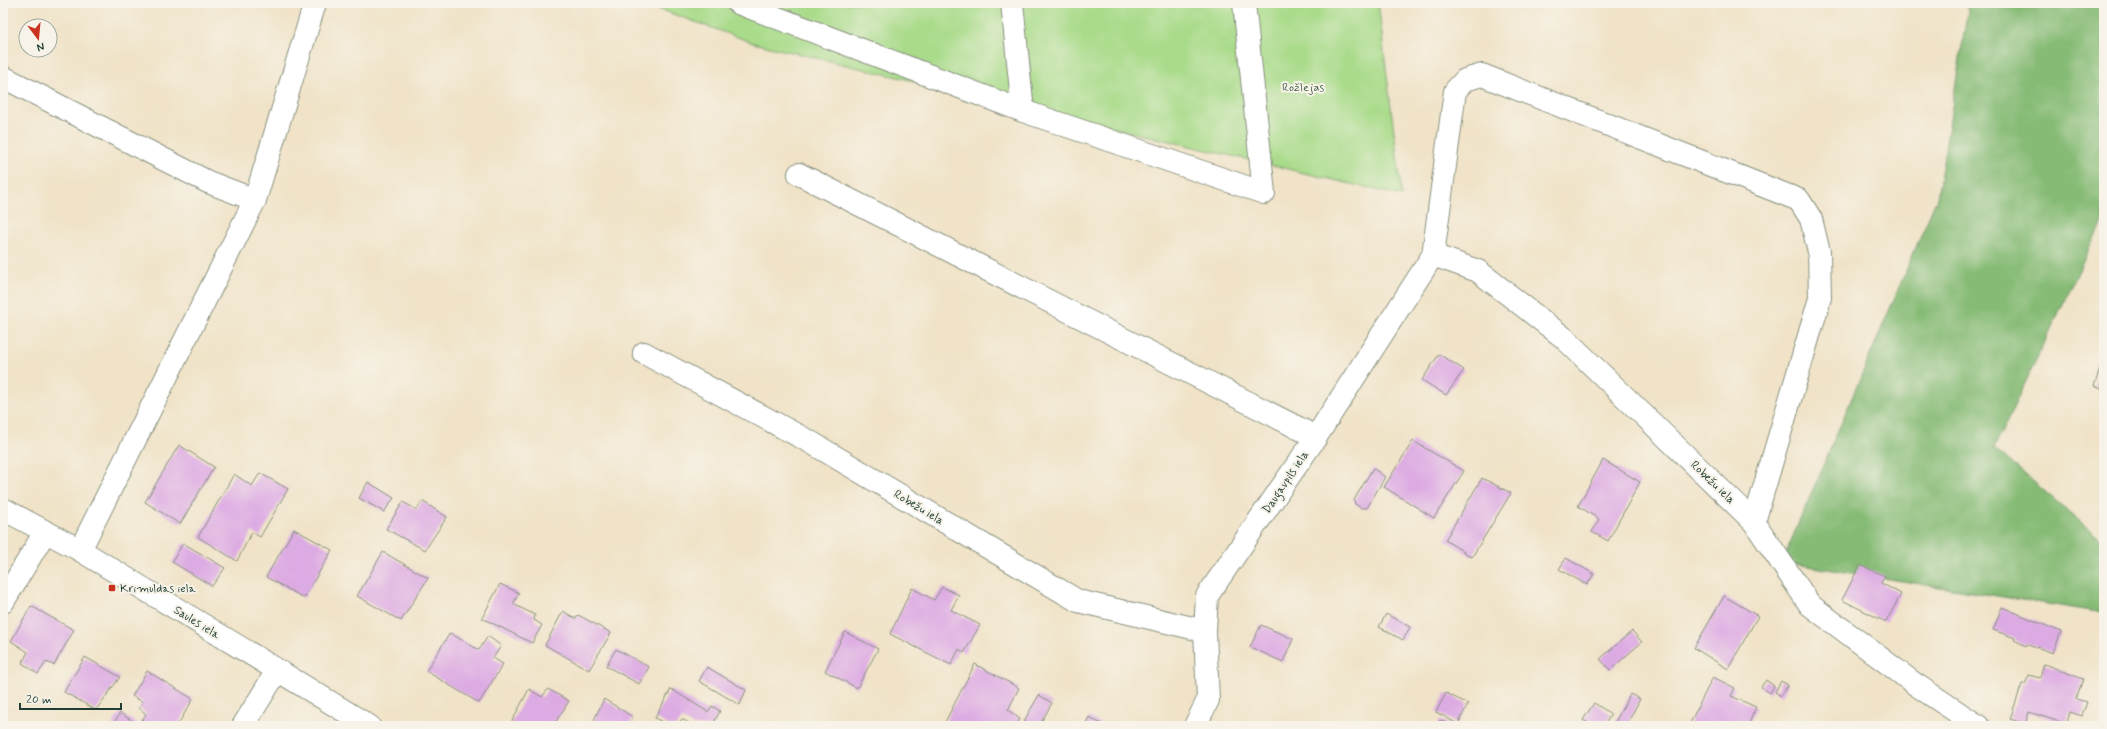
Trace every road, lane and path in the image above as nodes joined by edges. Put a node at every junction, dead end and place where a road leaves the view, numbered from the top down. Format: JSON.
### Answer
{"nodes":[{"id":1,"x":314,"y":3,"type":"edge"},
{"id":2,"x":738,"y":3,"type":"edge"},
{"id":3,"x":1012,"y":3,"type":"edge"},
{"id":4,"x":1244,"y":3,"type":"edge"},
{"id":5,"x":3,"y":77,"type":"edge"},
{"id":6,"x":1023,"y":110,"type":"junction"},
{"id":7,"x":799,"y":174,"type":"dead end"},
{"id":8,"x":255,"y":200,"type":"junction"},
{"id":9,"x":1433,"y":255,"type":"junction"},
{"id":10,"x":644,"y":353,"type":"dead end"},
{"id":11,"x":1316,"y":437,"type":"junction"},
{"id":12,"x":3,"y":509,"type":"edge"},
{"id":13,"x":1754,"y":522,"type":"junction"},
{"id":14,"x":45,"y":532,"type":"junction"},
{"id":15,"x":80,"y":550,"type":"junction"},
{"id":16,"x":3,"y":602,"type":"edge"},
{"id":17,"x":1205,"y":631,"type":"junction"},
{"id":18,"x":277,"y":671,"type":"junction"},
{"id":19,"x":243,"y":726,"type":"edge"},
{"id":20,"x":368,"y":726,"type":"edge"},
{"id":21,"x":1195,"y":726,"type":"edge"},
{"id":22,"x":1978,"y":726,"type":"edge"}],
"edges":[{"from":1,"to":8,"type":"street"},
{"from":2,"to":6,"type":"street"},
{"from":3,"to":6,"type":"street"},
{"from":4,"to":6,"type":"street"},
{"from":5,"to":8,"type":"street"},
{"from":7,"to":11,"type":"street"},
{"from":8,"to":15,"type":"street"},
{"from":9,"to":11,"type":"street","name":"Daugavpils iela"},
{"from":9,"to":13,"type":"street","name":"Robežu iela"},
{"from":9,"to":13,"type":"street"},
{"from":10,"to":17,"type":"street","name":"Robežu iela"},
{"from":11,"to":17,"type":"street","name":"Daugavpils iela"},
{"from":12,"to":14,"type":"street","name":"Saules iela"},
{"from":13,"to":22,"type":"street","name":"Robežu iela"},
{"from":14,"to":15,"type":"street","name":"Saules iela"},
{"from":14,"to":16,"type":"street"},
{"from":15,"to":18,"type":"street","name":"Saules iela"},
{"from":17,"to":21,"type":"street","name":"Daugavpils iela"},
{"from":18,"to":19,"type":"street"},
{"from":18,"to":20,"type":"street","name":"Saules iela"}]}
